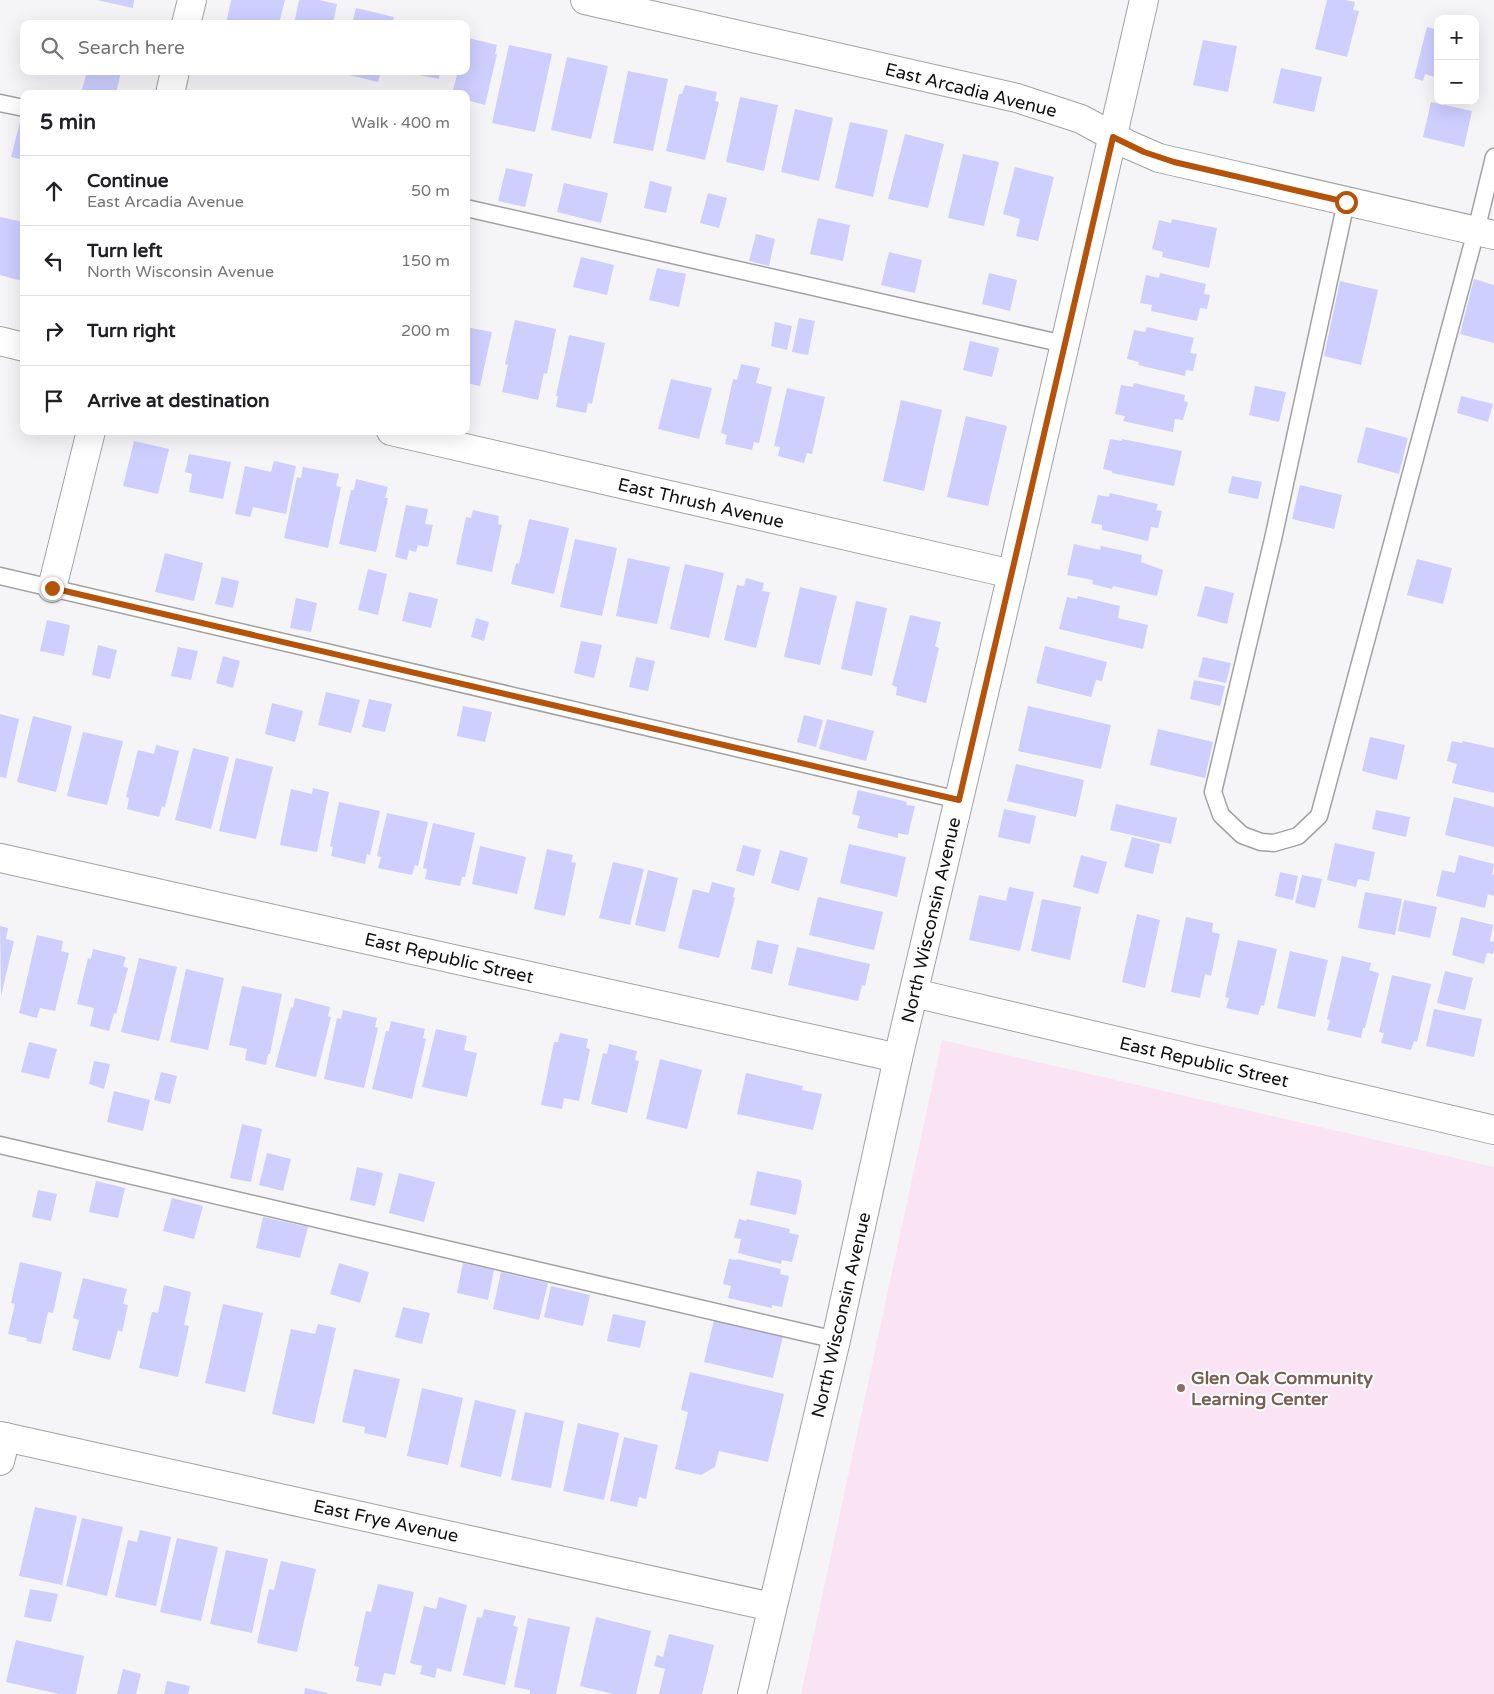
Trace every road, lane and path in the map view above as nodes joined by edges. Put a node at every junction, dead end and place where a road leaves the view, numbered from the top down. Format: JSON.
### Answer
{"nodes":[{"id":1,"x":192,"y":0,"type":"edge"},
{"id":2,"x":586,"y":0,"type":"edge"},
{"id":3,"x":1144,"y":0,"type":"edge"},
{"id":4,"x":187,"y":20,"type":"edge"},
{"id":5,"x":174,"y":75,"type":"edge"},
{"id":6,"x":171,"y":90,"type":"edge"},
{"id":7,"x":0,"y":103,"type":"edge"},
{"id":8,"x":20,"y":107,"type":"edge"},
{"id":9,"x":1113,"y":137,"type":"junction"},
{"id":10,"x":1494,"y":156,"type":"edge"},
{"id":11,"x":1346,"y":202,"type":"junction"},
{"id":12,"x":470,"y":209,"type":"edge"},
{"id":13,"x":1485,"y":233,"type":"edge"},
{"id":14,"x":0,"y":341,"type":"edge"},
{"id":15,"x":1064,"y":344,"type":"junction"},
{"id":16,"x":20,"y":346,"type":"edge"},
{"id":17,"x":90,"y":435,"type":"edge"},
{"id":18,"x":408,"y":435,"type":"edge"},
{"id":19,"x":1012,"y":574,"type":"junction"},
{"id":20,"x":0,"y":576,"type":"edge"},
{"id":21,"x":52,"y":588,"type":"junction"},
{"id":22,"x":959,"y":800,"type":"junction"},
{"id":23,"x":0,"y":858,"type":"edge"},
{"id":24,"x":914,"y":993,"type":"junction"},
{"id":25,"x":898,"y":1058,"type":"junction"},
{"id":26,"x":1494,"y":1130,"type":"edge"},
{"id":27,"x":0,"y":1145,"type":"edge"},
{"id":28,"x":836,"y":1340,"type":"junction"},
{"id":29,"x":2,"y":1445,"type":"edge"},
{"id":30,"x":772,"y":1607,"type":"junction"},
{"id":31,"x":752,"y":1694,"type":"edge"}],
"edges":[{"from":1,"to":4,"type":"street"},
{"from":2,"to":9,"type":"street","name":"East Arcadia Avenue"},
{"from":3,"to":9,"type":"street","name":"North Wisconsin Avenue"},
{"from":5,"to":6,"type":"street"},
{"from":7,"to":8,"type":"lane"},
{"from":9,"to":11,"type":"street","name":"East Arcadia Avenue"},
{"from":9,"to":15,"type":"street","name":"North Wisconsin Avenue"},
{"from":10,"to":13,"type":"lane"},
{"from":11,"to":13,"type":"street","name":"East Arcadia Avenue"},
{"from":11,"to":13,"type":"lane"},
{"from":12,"to":15,"type":"lane"},
{"from":14,"to":16,"type":"street"},
{"from":15,"to":19,"type":"street","name":"North Wisconsin Avenue"},
{"from":17,"to":21,"type":"street"},
{"from":18,"to":19,"type":"street","name":"East Thrush Avenue"},
{"from":19,"to":22,"type":"street","name":"North Wisconsin Avenue"},
{"from":20,"to":21,"type":"lane"},
{"from":21,"to":22,"type":"lane"},
{"from":22,"to":24,"type":"street","name":"North Wisconsin Avenue"},
{"from":23,"to":25,"type":"street","name":"East Republic Street"},
{"from":24,"to":25,"type":"street","name":"North Wisconsin Avenue"},
{"from":24,"to":26,"type":"street","name":"East Republic Street"},
{"from":25,"to":28,"type":"street","name":"North Wisconsin Avenue"},
{"from":27,"to":28,"type":"lane"},
{"from":28,"to":30,"type":"street","name":"North Wisconsin Avenue"},
{"from":29,"to":30,"type":"street","name":"East Frye Avenue"},
{"from":30,"to":31,"type":"street","name":"North Wisconsin Avenue"}]}
